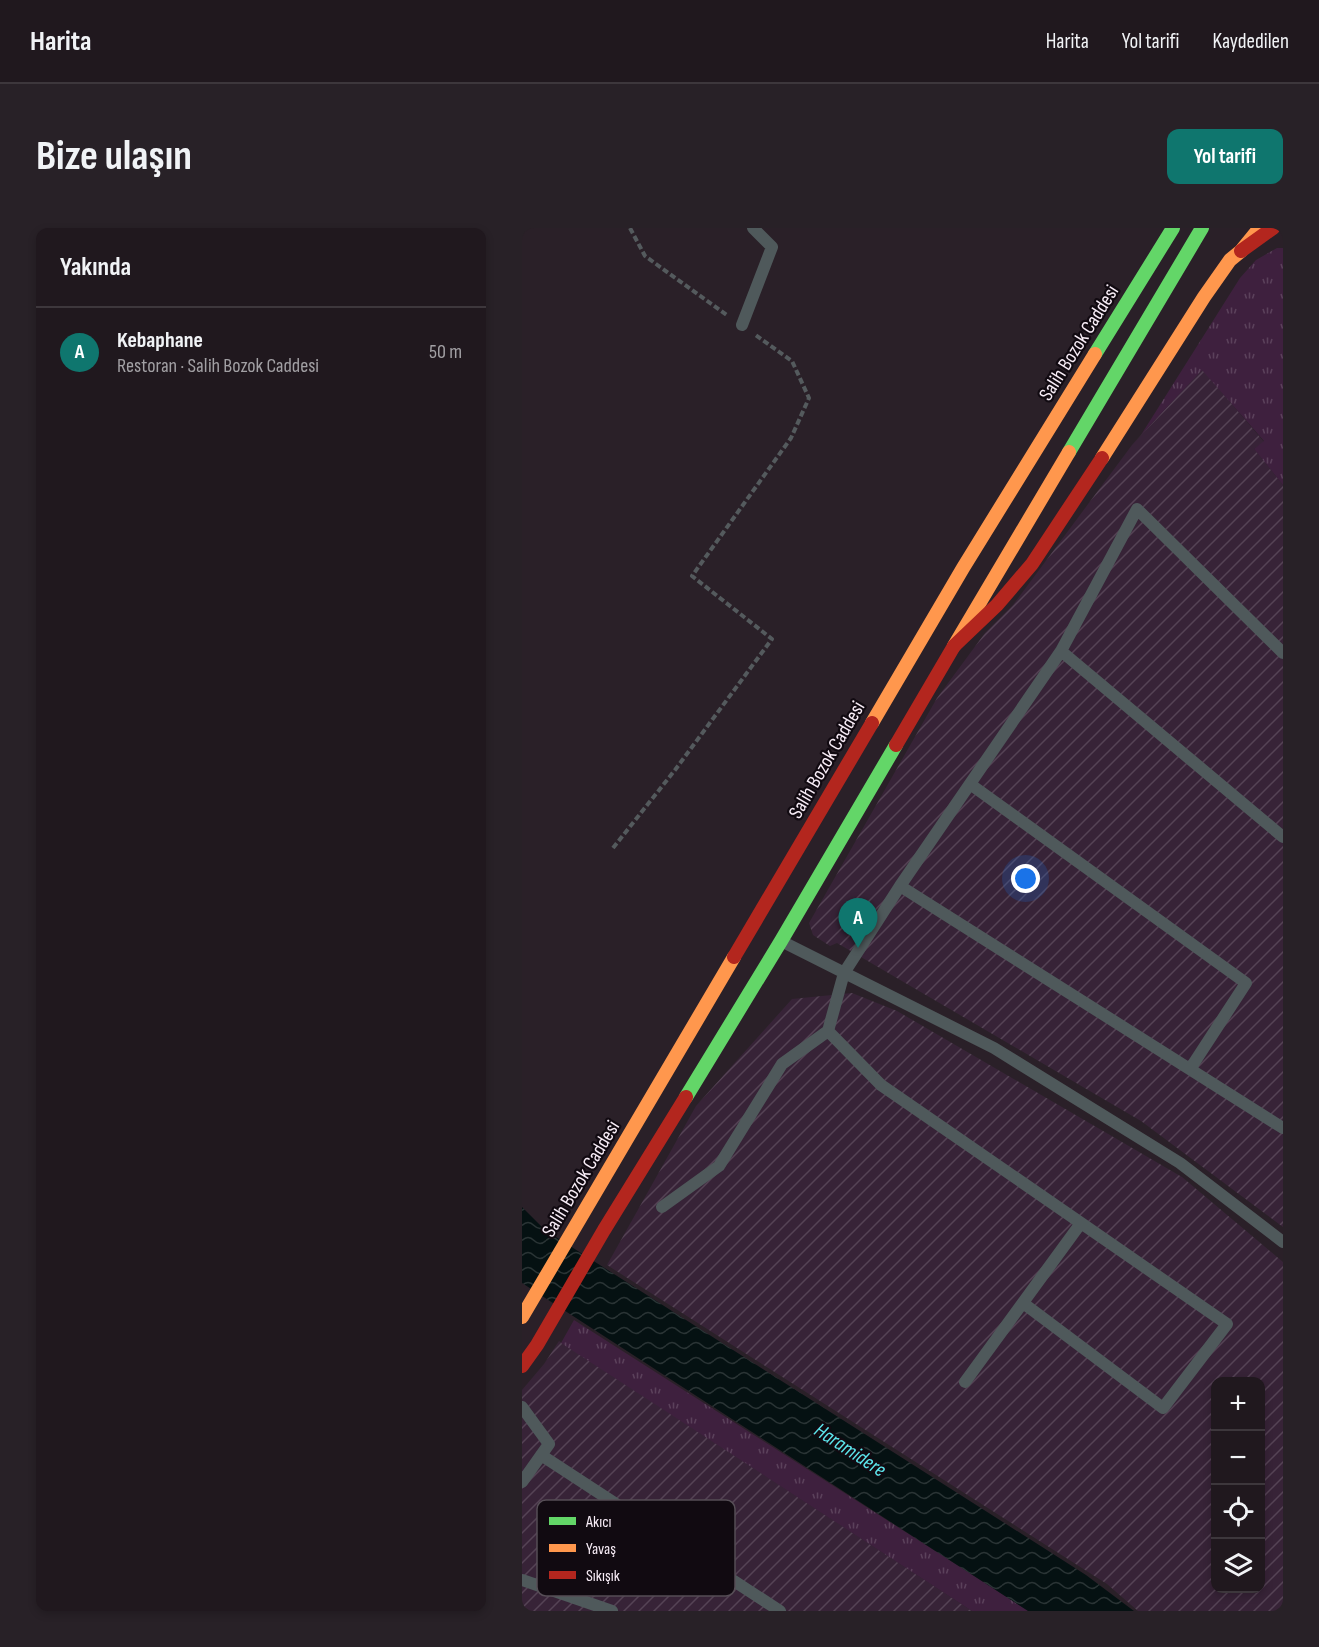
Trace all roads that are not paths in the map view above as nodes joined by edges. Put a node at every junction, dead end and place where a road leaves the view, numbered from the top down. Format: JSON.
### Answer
{"nodes":[{"id":1,"x":753,"y":228,"type":"edge"},
{"id":2,"x":1173,"y":228,"type":"edge"},
{"id":3,"x":1202,"y":228,"type":"edge"},
{"id":4,"x":1260,"y":228,"type":"edge"},
{"id":5,"x":1273,"y":228,"type":"edge"},
{"id":6,"x":1241,"y":251,"type":"junction"},
{"id":7,"x":742,"y":325,"type":"road end"},
{"id":8,"x":954,"y":646,"type":"junction"},
{"id":9,"x":1061,"y":651,"type":"junction"},
{"id":10,"x":1283,"y":653,"type":"edge"},
{"id":11,"x":970,"y":784,"type":"junction"},
{"id":12,"x":1283,"y":837,"type":"edge"},
{"id":13,"x":900,"y":886,"type":"junction"},
{"id":14,"x":781,"y":941,"type":"junction"},
{"id":15,"x":844,"y":973,"type":"junction"},
{"id":16,"x":828,"y":1031,"type":"junction"},
{"id":17,"x":1190,"y":1069,"type":"junction"},
{"id":18,"x":1283,"y":1128,"type":"edge"},
{"id":19,"x":662,"y":1207,"type":"dead end"},
{"id":20,"x":1081,"y":1223,"type":"junction"},
{"id":21,"x":1283,"y":1242,"type":"edge"},
{"id":22,"x":1023,"y":1303,"type":"junction"},
{"id":23,"x":522,"y":1316,"type":"edge"},
{"id":24,"x":522,"y":1366,"type":"edge"},
{"id":25,"x":965,"y":1382,"type":"dead end"},
{"id":26,"x":522,"y":1407,"type":"edge"},
{"id":27,"x":541,"y":1455,"type":"junction"},
{"id":28,"x":522,"y":1482,"type":"edge"},
{"id":29,"x":610,"y":1500,"type":"edge"},
{"id":30,"x":522,"y":1580,"type":"edge"},
{"id":31,"x":735,"y":1582,"type":"edge"},
{"id":32,"x":537,"y":1585,"type":"edge"},
{"id":33,"x":568,"y":1596,"type":"edge"},
{"id":34,"x":612,"y":1611,"type":"edge"},
{"id":35,"x":780,"y":1611,"type":"edge"}],
"edges":[{"from":1,"to":7,"type":"lane"},
{"from":2,"to":23,"type":"main road","name":"Salih Bozok Caddesi"},
{"from":3,"to":8,"type":"main road"},
{"from":4,"to":6,"type":"main road"},
{"from":5,"to":6,"type":"main road"},
{"from":6,"to":8,"type":"main road"},
{"from":8,"to":14,"type":"main road"},
{"from":9,"to":10,"type":"lane"},
{"from":9,"to":11,"type":"lane"},
{"from":9,"to":12,"type":"lane"},
{"from":11,"to":13,"type":"lane"},
{"from":11,"to":17,"type":"lane"},
{"from":13,"to":15,"type":"lane"},
{"from":13,"to":17,"type":"lane"},
{"from":14,"to":15,"type":"lane"},
{"from":14,"to":24,"type":"main road"},
{"from":15,"to":16,"type":"lane"},
{"from":15,"to":21,"type":"lane"},
{"from":16,"to":19,"type":"lane"},
{"from":16,"to":20,"type":"lane"},
{"from":17,"to":18,"type":"lane"},
{"from":20,"to":22,"type":"lane"},
{"from":20,"to":22,"type":"lane"},
{"from":22,"to":25,"type":"lane"},
{"from":26,"to":27,"type":"lane"},
{"from":27,"to":28,"type":"lane"},
{"from":27,"to":29,"type":"lane"},
{"from":30,"to":32,"type":"lane"},
{"from":31,"to":35,"type":"lane"},
{"from":33,"to":34,"type":"lane"}]}
